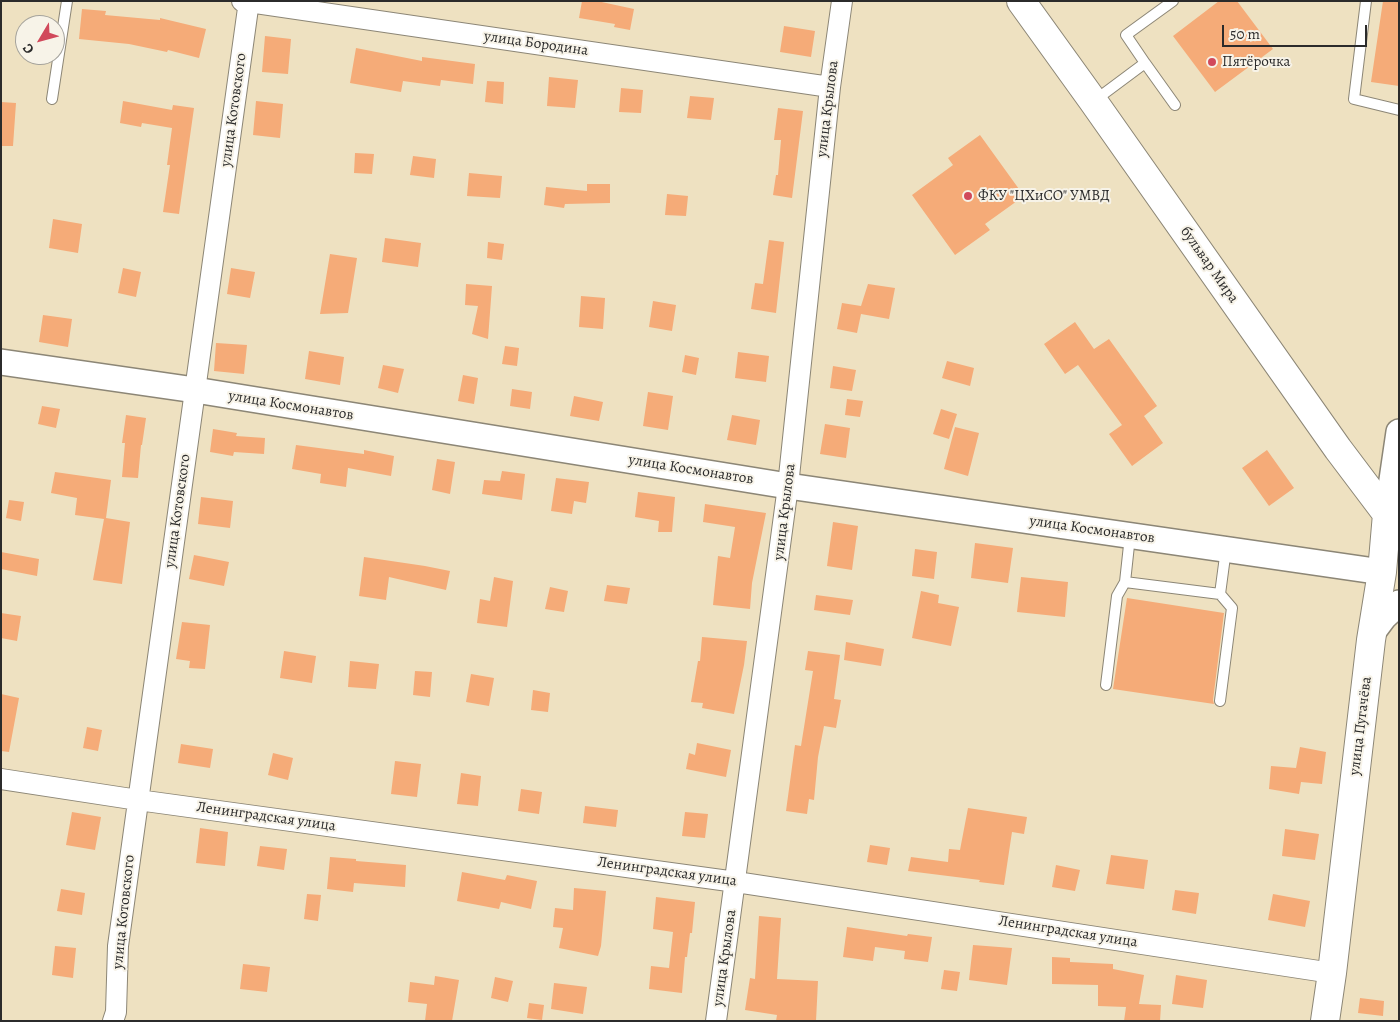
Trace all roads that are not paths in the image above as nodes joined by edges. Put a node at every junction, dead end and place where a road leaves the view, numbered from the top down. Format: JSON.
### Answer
{"nodes":[{"id":1,"x":66,"y":1,"type":"edge"},
{"id":2,"x":842,"y":1,"type":"edge"},
{"id":3,"x":1021,"y":1,"type":"edge"},
{"id":4,"x":1173,"y":1,"type":"edge"},
{"id":5,"x":1366,"y":1,"type":"edge"},
{"id":6,"x":247,"y":2,"type":"edge"},
{"id":7,"x":1145,"y":64,"type":"junction"},
{"id":8,"x":830,"y":87,"type":"junction"},
{"id":9,"x":52,"y":99,"type":"dead end"},
{"id":10,"x":1093,"y":101,"type":"junction"},
{"id":11,"x":1174,"y":105,"type":"dead end"},
{"id":12,"x":1399,"y":110,"type":"edge"},
{"id":13,"x":1,"y":362,"type":"edge"},
{"id":14,"x":195,"y":390,"type":"junction"},
{"id":15,"x":1399,"y":432,"type":"edge"},
{"id":16,"x":788,"y":486,"type":"junction"},
{"id":17,"x":1393,"y":521,"type":"edge"},
{"id":18,"x":1130,"y":535,"type":"junction"},
{"id":19,"x":1226,"y":549,"type":"junction"},
{"id":20,"x":1382,"y":572,"type":"junction"},
{"id":21,"x":1125,"y":582,"type":"junction"},
{"id":22,"x":1220,"y":594,"type":"junction"},
{"id":23,"x":1399,"y":603,"type":"edge"},
{"id":24,"x":1372,"y":633,"type":"junction"},
{"id":25,"x":1106,"y":685,"type":"dead end"},
{"id":26,"x":1220,"y":702,"type":"dead end"},
{"id":27,"x":1,"y":779,"type":"edge"},
{"id":28,"x":138,"y":800,"type":"junction"},
{"id":29,"x":736,"y":882,"type":"junction"},
{"id":30,"x":1332,"y":973,"type":"junction"},
{"id":31,"x":113,"y":1021,"type":"edge"},
{"id":32,"x":716,"y":1021,"type":"edge"},
{"id":33,"x":1325,"y":1021,"type":"edge"}],
"edges":[{"from":1,"to":9,"type":"lane"},
{"from":2,"to":8,"type":"street","name":"улица Крылова"},
{"from":3,"to":10,"type":"main road","name":"бульвар Мира"},
{"from":4,"to":7,"type":"lane"},
{"from":5,"to":12,"type":"lane"},
{"from":6,"to":8,"type":"street","name":"улица Бородина"},
{"from":6,"to":14,"type":"street","name":"улица Котовского"},
{"from":7,"to":10,"type":"lane"},
{"from":7,"to":11,"type":"lane"},
{"from":8,"to":16,"type":"street","name":"улица Крылова"},
{"from":10,"to":17,"type":"main road","name":"бульвар Мира"},
{"from":13,"to":14,"type":"street","name":"улица Космонавтов"},
{"from":14,"to":16,"type":"street","name":"улица Космонавтов"},
{"from":14,"to":28,"type":"street","name":"улица Котовского"},
{"from":15,"to":17,"type":"street","name":"улица Пугачёва"},
{"from":16,"to":18,"type":"street","name":"улица Космонавтов"},
{"from":16,"to":29,"type":"street","name":"улица Крылова"},
{"from":17,"to":20,"type":"main road","name":"улица Пугачёва"},
{"from":18,"to":19,"type":"street","name":"улица Космонавтов"},
{"from":18,"to":21,"type":"lane"},
{"from":19,"to":20,"type":"street","name":"улица Космонавтов"},
{"from":19,"to":22,"type":"lane"},
{"from":20,"to":24,"type":"main road","name":"улица Пугачёва"},
{"from":21,"to":22,"type":"lane"},
{"from":21,"to":25,"type":"lane"},
{"from":22,"to":26,"type":"lane"},
{"from":23,"to":24,"type":"street"},
{"from":24,"to":30,"type":"main road","name":"улица Пугачёва"},
{"from":27,"to":28,"type":"street","name":"Ленинградская улица"},
{"from":28,"to":29,"type":"street","name":"Ленинградская улица"},
{"from":28,"to":31,"type":"street","name":"улица Котовского"},
{"from":29,"to":30,"type":"street","name":"Ленинградская улица"},
{"from":29,"to":32,"type":"street","name":"улица Крылова"},
{"from":30,"to":33,"type":"main road","name":"улица Пугачёва"}]}
